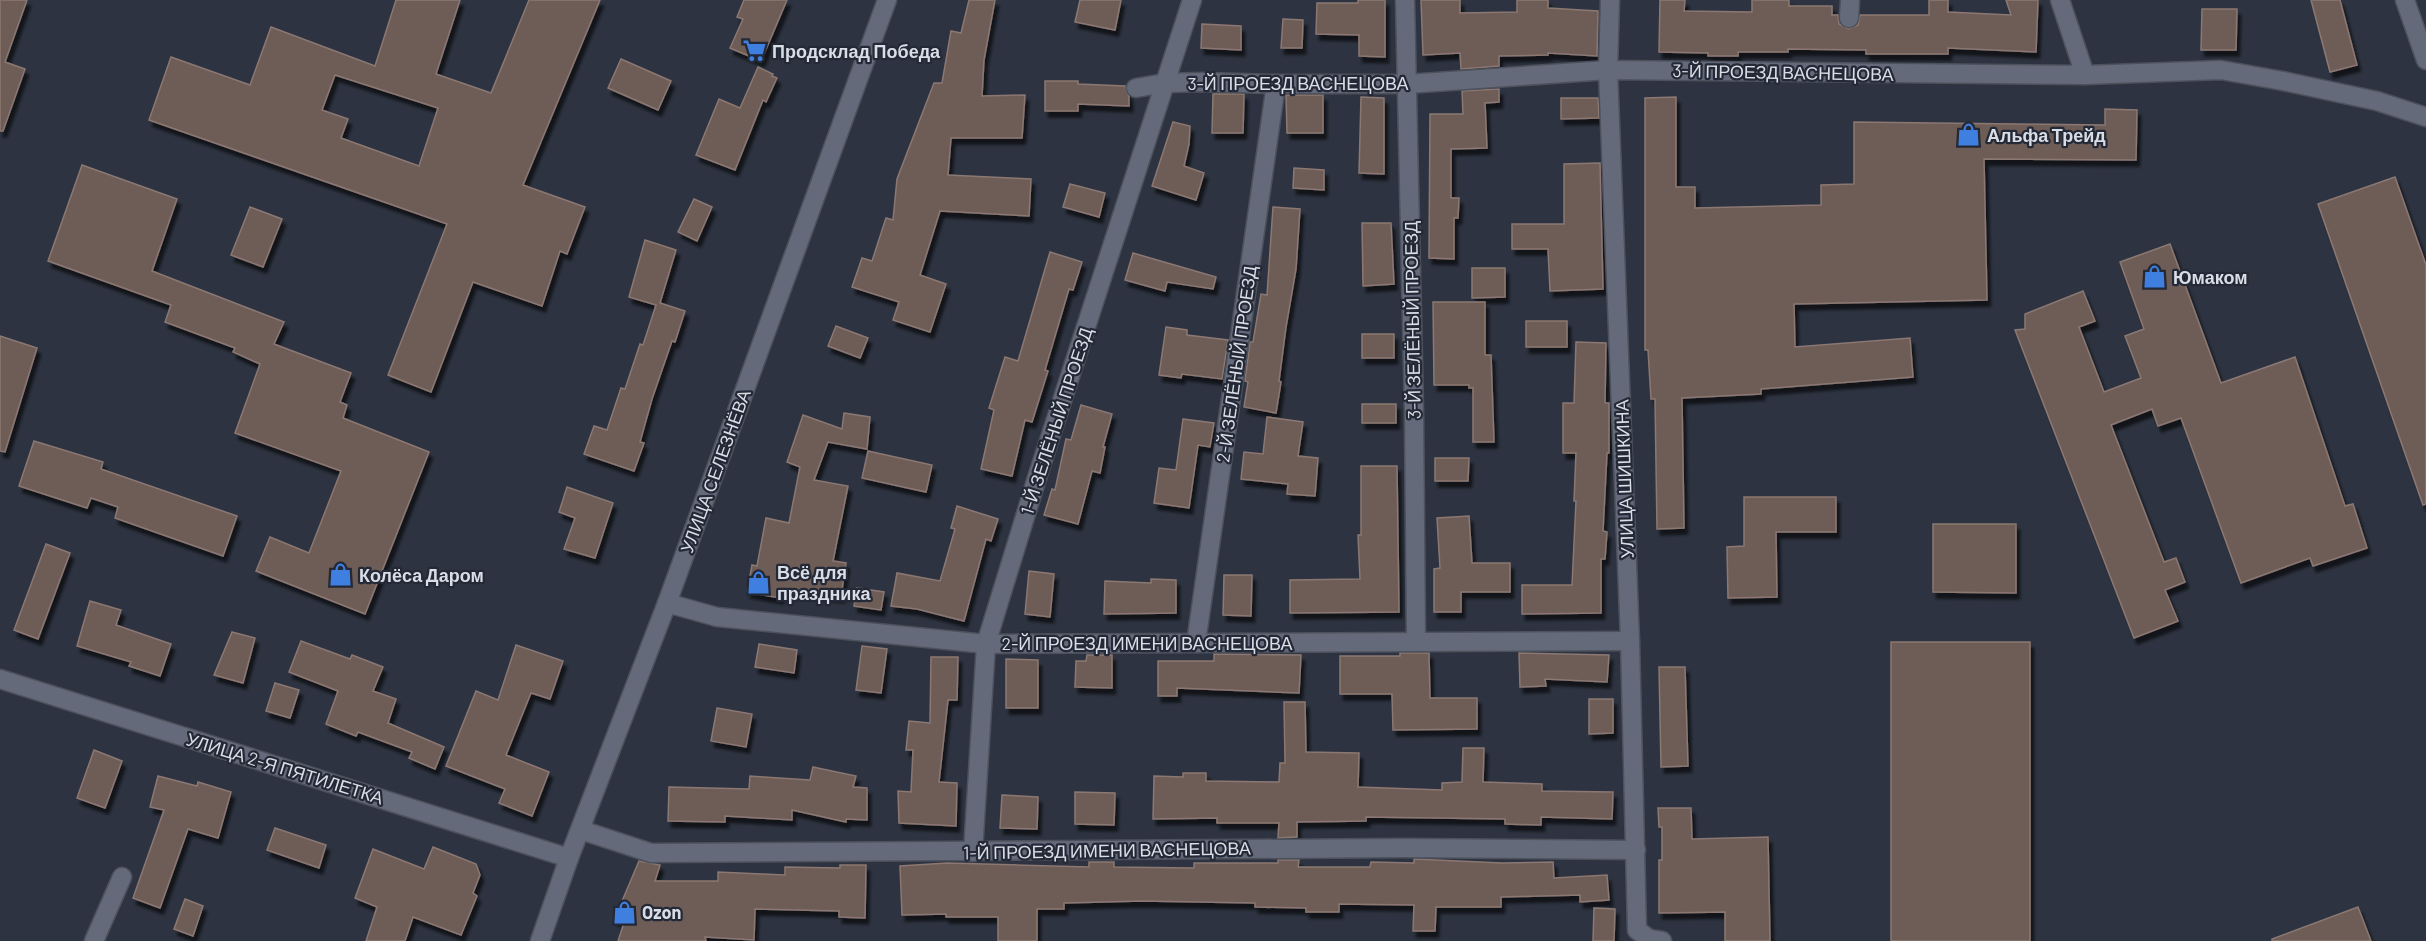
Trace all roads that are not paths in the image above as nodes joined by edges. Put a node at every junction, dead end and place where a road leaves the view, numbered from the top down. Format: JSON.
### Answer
{"nodes":[{"id":1,"x":887,"y":0,"type":"edge"},
{"id":2,"x":1192,"y":0,"type":"edge"},
{"id":3,"x":1405,"y":0,"type":"edge"},
{"id":4,"x":1610,"y":0,"type":"edge"},
{"id":5,"x":2060,"y":0,"type":"edge"},
{"id":6,"x":2405,"y":0,"type":"edge"},
{"id":7,"x":2426,"y":60,"type":"edge"},
{"id":8,"x":1608,"y":70,"type":"junction"},
{"id":9,"x":2085,"y":75,"type":"junction"},
{"id":10,"x":1165,"y":82,"type":"junction"},
{"id":11,"x":1276,"y":84,"type":"junction"},
{"id":12,"x":1407,"y":84,"type":"junction"},
{"id":13,"x":1136,"y":88,"type":"dead end"},
{"id":14,"x":2426,"y":117,"type":"edge"},
{"id":15,"x":667,"y":603,"type":"junction"},
{"id":16,"x":1416,"y":641,"type":"junction"},
{"id":17,"x":1630,"y":641,"type":"junction"},
{"id":18,"x":1196,"y":643,"type":"junction"},
{"id":19,"x":986,"y":644,"type":"junction"},
{"id":20,"x":0,"y":679,"type":"edge"},
{"id":21,"x":581,"y":830,"type":"junction"},
{"id":22,"x":1636,"y":850,"type":"junction"},
{"id":23,"x":973,"y":852,"type":"junction"},
{"id":24,"x":569,"y":858,"type":"junction"},
{"id":25,"x":122,"y":877,"type":"dead end"},
{"id":26,"x":94,"y":941,"type":"edge"},
{"id":27,"x":540,"y":941,"type":"edge"},
{"id":28,"x":1662,"y":941,"type":"edge"}],
"edges":[{"from":1,"to":15,"type":"street","name":"УЛИЦА СЕЛЕЗНЁВА"},
{"from":2,"to":10,"type":"street","name":"1-Й ЗЕЛЁНЫЙ ПРОЕЗД"},
{"from":3,"to":12,"type":"street","name":"3-Й ЗЕЛЁНЫЙ ПРОЕЗД"},
{"from":4,"to":8,"type":"street","name":"УЛИЦА ШИШКИНА"},
{"from":5,"to":9,"type":"street"},
{"from":6,"to":7,"type":"street"},
{"from":8,"to":9,"type":"street","name":"3-Й ПРОЕЗД ВАСНЕЦОВА"},
{"from":8,"to":12,"type":"street","name":"3-Й ПРОЕЗД ВАСНЕЦОВА"},
{"from":8,"to":17,"type":"street","name":"УЛИЦА ШИШКИНА"},
{"from":9,"to":14,"type":"street","name":"3-Й ПРОЕЗД ВАСНЕЦОВА"},
{"from":10,"to":11,"type":"street","name":"3-Й ПРОЕЗД ВАСНЕЦОВА"},
{"from":10,"to":13,"type":"street","name":"3-Й ПРОЕЗД ВАСНЕЦОВА"},
{"from":10,"to":19,"type":"street","name":"1-Й ЗЕЛЁНЫЙ ПРОЕЗД"},
{"from":11,"to":12,"type":"street","name":"3-Й ПРОЕЗД ВАСНЕЦОВА"},
{"from":11,"to":18,"type":"street","name":"2-Й ЗЕЛЁНЫЙ ПРОЕЗД"},
{"from":12,"to":16,"type":"street","name":"3-Й ЗЕЛЁНЫЙ ПРОЕЗД"},
{"from":15,"to":19,"type":"street","name":"2-Й ПРОЕЗД ИМЕНИ ВАСНЕЦОВА"},
{"from":15,"to":21,"type":"street","name":"УЛИЦА СЕЛЕЗНЁВА"},
{"from":16,"to":17,"type":"street","name":"2-Й ПРОЕЗД ИМЕНИ ВАСНЕЦОВА"},
{"from":16,"to":18,"type":"street","name":"2-Й ПРОЕЗД ИМЕНИ ВАСНЕЦОВА"},
{"from":17,"to":22,"type":"street","name":"УЛИЦА ШИШКИНА"},
{"from":18,"to":19,"type":"street","name":"2-Й ПРОЕЗД ИМЕНИ ВАСНЕЦОВА"},
{"from":19,"to":23,"type":"street","name":"1-Й ЗЕЛЁНЫЙ ПРОЕЗД"},
{"from":20,"to":24,"type":"street","name":"УЛИЦА 2-Я ПЯТИЛЕТКА"},
{"from":21,"to":23,"type":"street","name":"1-Й ПРОЕЗД ИМЕНИ ВАСНЕЦОВА"},
{"from":21,"to":24,"type":"street","name":"УЛИЦА СЕЛЕЗНЁВА"},
{"from":22,"to":23,"type":"street","name":"1-Й ПРОЕЗД ИМЕНИ ВАСНЕЦОВА"},
{"from":22,"to":28,"type":"street","name":"УЛИЦА ШИШКИНА"},
{"from":24,"to":27,"type":"street","name":"УЛИЦА СЕЛЕЗНЁВА"},
{"from":25,"to":26,"type":"street"}]}
